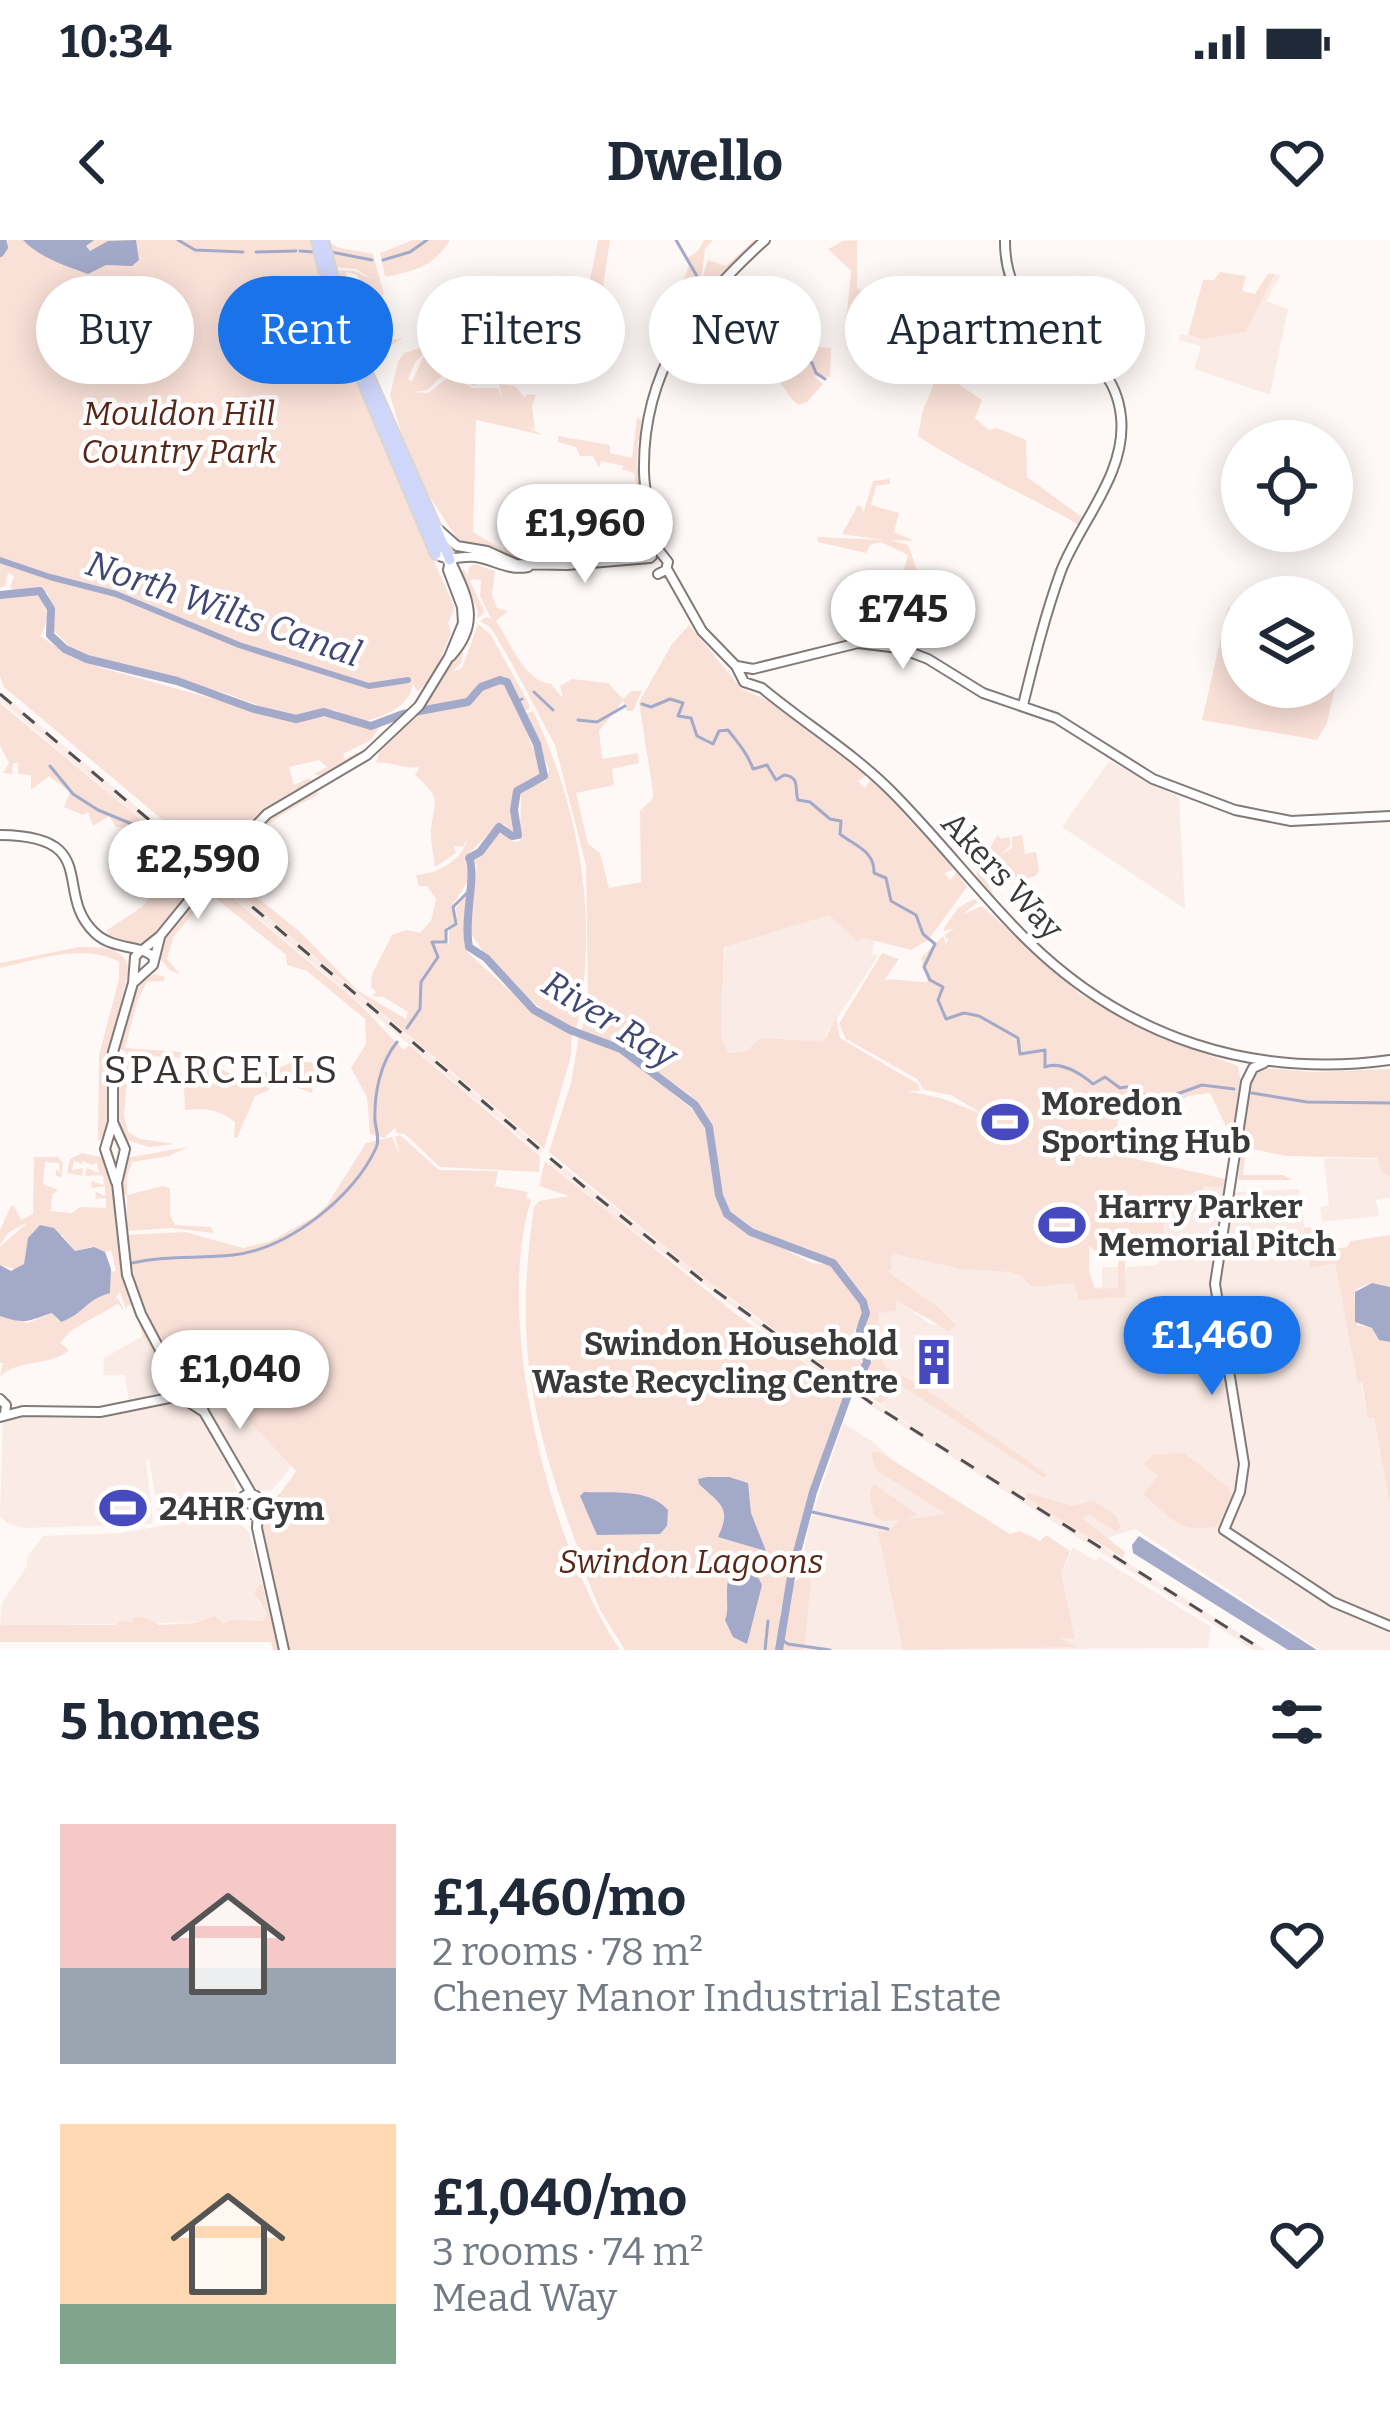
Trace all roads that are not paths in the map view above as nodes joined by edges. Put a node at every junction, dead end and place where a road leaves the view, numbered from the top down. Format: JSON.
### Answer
{"nodes":[{"id":1,"x":765,"y":240,"type":"edge"},
{"id":2,"x":1005,"y":240,"type":"edge"},
{"id":3,"x":321,"y":243,"type":"edge"},
{"id":4,"x":328,"y":276,"type":"edge"},
{"id":5,"x":365,"y":384,"type":"edge"},
{"id":6,"x":368,"y":384,"type":"edge"},
{"id":7,"x":433,"y":523,"type":"junction"},
{"id":8,"x":436,"y":554,"type":"junction"},
{"id":9,"x":472,"y":554,"type":"junction"},
{"id":10,"x":653,"y":558,"type":"junction"},
{"id":11,"x":450,"y":560,"type":"junction"},
{"id":12,"x":663,"y":571,"type":"junction"},
{"id":13,"x":459,"y":578,"type":"junction"},
{"id":14,"x":458,"y":596,"type":"junction"},
{"id":15,"x":449,"y":657,"type":"junction"},
{"id":16,"x":753,"y":678,"type":"junction"},
{"id":17,"x":1023,"y":705,"type":"junction"},
{"id":18,"x":1390,"y":816,"type":"edge"},
{"id":19,"x":0,"y":835,"type":"edge"},
{"id":20,"x":160,"y":936,"type":"junction"},
{"id":21,"x":124,"y":949,"type":"junction"},
{"id":22,"x":142,"y":950,"type":"junction"},
{"id":23,"x":154,"y":958,"type":"junction"},
{"id":24,"x":135,"y":962,"type":"junction"},
{"id":25,"x":147,"y":970,"type":"junction"},
{"id":26,"x":133,"y":983,"type":"junction"},
{"id":27,"x":1390,"y":1060,"type":"edge"},
{"id":28,"x":1248,"y":1066,"type":"junction"},
{"id":29,"x":113,"y":1121,"type":"junction"},
{"id":30,"x":108,"y":1142,"type":"junction"},
{"id":31,"x":122,"y":1142,"type":"junction"},
{"id":32,"x":107,"y":1155,"type":"junction"},
{"id":33,"x":122,"y":1157,"type":"junction"},
{"id":34,"x":117,"y":1183,"type":"junction"},
{"id":35,"x":170,"y":1363,"type":"junction"},
{"id":36,"x":187,"y":1376,"type":"junction"},
{"id":37,"x":176,"y":1383,"type":"junction"},
{"id":38,"x":196,"y":1389,"type":"junction"},
{"id":39,"x":184,"y":1396,"type":"junction"},
{"id":40,"x":160,"y":1398,"type":"junction"},
{"id":41,"x":3,"y":1401,"type":"edge"},
{"id":42,"x":23,"y":1411,"type":"junction"},
{"id":43,"x":204,"y":1412,"type":"junction"},
{"id":44,"x":2,"y":1416,"type":"edge"},
{"id":45,"x":247,"y":1495,"type":"junction"},
{"id":46,"x":258,"y":1511,"type":"junction"},
{"id":47,"x":247,"y":1514,"type":"junction"},
{"id":48,"x":257,"y":1528,"type":"junction"},
{"id":49,"x":1390,"y":1626,"type":"edge"},
{"id":50,"x":284,"y":1650,"type":"edge"}],
"edges":[{"from":1,"to":10,"type":"main road"},
{"from":2,"to":17,"type":"main road"},
{"from":3,"to":4,"type":"main road"},
{"from":5,"to":8,"type":"main road"},
{"from":6,"to":7,"type":"main road"},
{"from":7,"to":9,"type":"main road"},
{"from":7,"to":11,"type":"main road"},
{"from":8,"to":11,"type":"main road"},
{"from":8,"to":14,"type":"main road"},
{"from":9,"to":10,"type":"main road"},
{"from":9,"to":11,"type":"main road"},
{"from":9,"to":13,"type":"main road"},
{"from":10,"to":12,"type":"main road"},
{"from":10,"to":12,"type":"main road"},
{"from":11,"to":13,"type":"main road"},
{"from":11,"to":14,"type":"main road"},
{"from":12,"to":16,"type":"main road"},
{"from":13,"to":15,"type":"main road"},
{"from":14,"to":15,"type":"main road"},
{"from":15,"to":20,"type":"main road","bridge":true},
{"from":16,"to":17,"type":"main road"},
{"from":16,"to":28,"type":"main road","name":"Akers Way"},
{"from":17,"to":18,"type":"main road"},
{"from":19,"to":21,"type":"main road"},
{"from":20,"to":22,"type":"main road"},
{"from":20,"to":23,"type":"main road"},
{"from":21,"to":22,"type":"main road"},
{"from":21,"to":24,"type":"main road"},
{"from":22,"to":23,"type":"main road"},
{"from":22,"to":24,"type":"main road"},
{"from":23,"to":25,"type":"main road"},
{"from":24,"to":25,"type":"main road"},
{"from":24,"to":26,"type":"main road"},
{"from":25,"to":26,"type":"main road"},
{"from":26,"to":29,"type":"main road"},
{"from":27,"to":28,"type":"main road","name":"Akers Way"},
{"from":28,"to":49,"type":"main road"},
{"from":29,"to":30,"type":"main road"},
{"from":29,"to":31,"type":"main road"},
{"from":30,"to":31,"type":"main road"},
{"from":30,"to":32,"type":"main road"},
{"from":31,"to":33,"type":"main road"},
{"from":32,"to":33,"type":"main road"},
{"from":32,"to":34,"type":"main road"},
{"from":33,"to":34,"type":"main road"},
{"from":34,"to":35,"type":"main road"},
{"from":35,"to":36,"type":"main road"},
{"from":35,"to":37,"type":"main road"},
{"from":36,"to":37,"type":"main road"},
{"from":36,"to":38,"type":"main road"},
{"from":37,"to":39,"type":"main road"},
{"from":37,"to":40,"type":"main road"},
{"from":38,"to":39,"type":"main road"},
{"from":38,"to":43,"type":"main road"},
{"from":39,"to":40,"type":"main road"},
{"from":39,"to":43,"type":"main road"},
{"from":40,"to":42,"type":"main road"},
{"from":41,"to":42,"type":"main road"},
{"from":41,"to":44,"type":"main road"},
{"from":42,"to":44,"type":"main road"},
{"from":43,"to":45,"type":"main road"},
{"from":45,"to":46,"type":"main road"},
{"from":45,"to":47,"type":"main road"},
{"from":46,"to":47,"type":"main road"},
{"from":46,"to":48,"type":"main road"},
{"from":47,"to":48,"type":"main road"},
{"from":48,"to":50,"type":"main road"}]}
